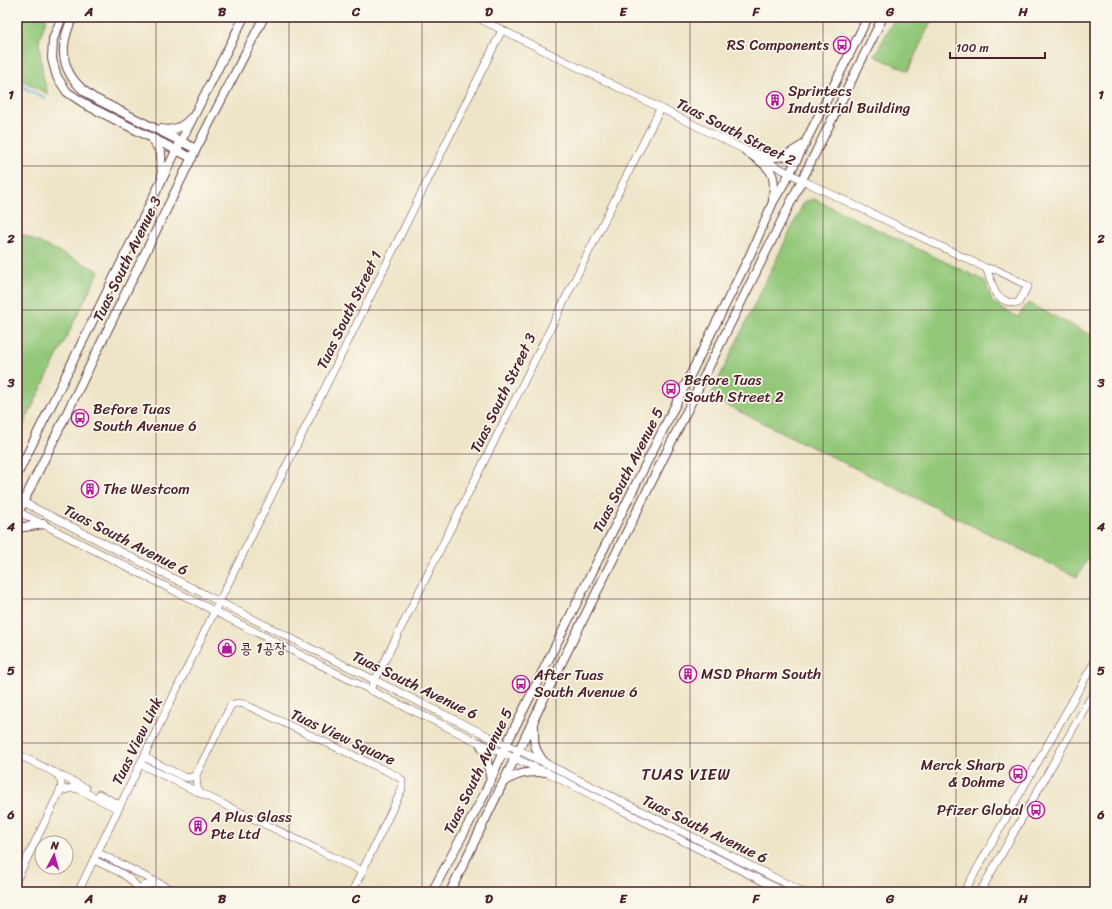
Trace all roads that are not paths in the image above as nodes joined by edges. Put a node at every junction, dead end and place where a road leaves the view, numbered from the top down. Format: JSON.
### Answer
{"nodes":[{"id":1,"x":62,"y":17,"type":"edge"},
{"id":2,"x":73,"y":17,"type":"edge"},
{"id":3,"x":244,"y":17,"type":"edge"},
{"id":4,"x":264,"y":17,"type":"edge"},
{"id":5,"x":476,"y":17,"type":"edge"},
{"id":6,"x":868,"y":17,"type":"edge"},
{"id":7,"x":883,"y":17,"type":"edge"},
{"id":8,"x":502,"y":30,"type":"junction"},
{"id":9,"x":660,"y":109,"type":"junction"},
{"id":10,"x":196,"y":112,"type":"junction"},
{"id":11,"x":150,"y":126,"type":"junction"},
{"id":12,"x":151,"y":138,"type":"junction"},
{"id":13,"x":181,"y":142,"type":"junction"},
{"id":14,"x":804,"y":144,"type":"junction"},
{"id":15,"x":196,"y":149,"type":"junction"},
{"id":16,"x":176,"y":151,"type":"junction"},
{"id":17,"x":746,"y":151,"type":"junction"},
{"id":18,"x":192,"y":158,"type":"junction"},
{"id":19,"x":790,"y":173,"type":"junction"},
{"id":20,"x":802,"y":180,"type":"junction"},
{"id":21,"x":162,"y":181,"type":"junction"},
{"id":22,"x":773,"y":202,"type":"junction"},
{"id":23,"x":986,"y":268,"type":"junction"},
{"id":24,"x":17,"y":475,"type":"edge"},
{"id":25,"x":20,"y":500,"type":"edge"},
{"id":26,"x":18,"y":512,"type":"edge"},
{"id":27,"x":44,"y":524,"type":"junction"},
{"id":28,"x":17,"y":528,"type":"edge"},
{"id":29,"x":219,"y":601,"type":"junction"},
{"id":30,"x":215,"y":610,"type":"junction"},
{"id":31,"x":1095,"y":661,"type":"edge"},
{"id":32,"x":375,"y":680,"type":"junction"},
{"id":33,"x":370,"y":690,"type":"junction"},
{"id":34,"x":1095,"y":690,"type":"edge"},
{"id":35,"x":534,"y":720,"type":"junction"},
{"id":36,"x":480,"y":743,"type":"junction"},
{"id":37,"x":504,"y":749,"type":"junction"},
{"id":38,"x":519,"y":750,"type":"junction"},
{"id":39,"x":17,"y":754,"type":"edge"},
{"id":40,"x":144,"y":757,"type":"junction"},
{"id":41,"x":516,"y":758,"type":"junction"},
{"id":42,"x":545,"y":763,"type":"junction"},
{"id":43,"x":140,"y":764,"type":"junction"},
{"id":44,"x":546,"y":772,"type":"junction"},
{"id":45,"x":56,"y":773,"type":"junction"},
{"id":46,"x":196,"y":775,"type":"junction"},
{"id":47,"x":491,"y":780,"type":"junction"},
{"id":48,"x":505,"y":781,"type":"junction"},
{"id":49,"x":60,"y":791,"type":"junction"},
{"id":50,"x":200,"y":793,"type":"junction"},
{"id":51,"x":119,"y":807,"type":"junction"},
{"id":52,"x":97,"y":852,"type":"junction"},
{"id":53,"x":94,"y":860,"type":"junction"},
{"id":54,"x":362,"y":871,"type":"junction"},
{"id":55,"x":17,"y":879,"type":"edge"},
{"id":56,"x":158,"y":883,"type":"junction"},
{"id":57,"x":137,"y":891,"type":"edge"},
{"id":58,"x":78,"y":892,"type":"edge"},
{"id":59,"x":176,"y":892,"type":"edge"},
{"id":60,"x":352,"y":892,"type":"edge"},
{"id":61,"x":432,"y":892,"type":"edge"},
{"id":62,"x":450,"y":892,"type":"edge"},
{"id":63,"x":784,"y":892,"type":"edge"},
{"id":64,"x":803,"y":892,"type":"edge"},
{"id":65,"x":964,"y":892,"type":"edge"},
{"id":66,"x":980,"y":892,"type":"edge"}],
"edges":[{"from":1,"to":12,"type":"main road"},
{"from":2,"to":11,"type":"main road"},
{"from":3,"to":10,"type":"main road","name":"Tuas South Avenue 3"},
{"from":4,"to":15,"type":"main road","name":"Tuas South Avenue 3"},
{"from":5,"to":8,"type":"street","name":"Tuas South Street 2"},
{"from":6,"to":14,"type":"main road","name":"Tuas South Avenue 5"},
{"from":7,"to":20,"type":"main road","name":"Tuas South Avenue 5"},
{"from":8,"to":9,"type":"street","name":"Tuas South Street 2"},
{"from":8,"to":29,"type":"street","name":"Tuas South Street 1"},
{"from":9,"to":17,"type":"street","name":"Tuas South Street 2"},
{"from":9,"to":32,"type":"street","name":"Tuas South Street 3"},
{"from":10,"to":11,"type":"main road"},
{"from":10,"to":13,"type":"main road","name":"Tuas South Avenue 3"},
{"from":11,"to":13,"type":"main road"},
{"from":12,"to":16,"type":"main road"},
{"from":12,"to":21,"type":"main road"},
{"from":13,"to":15,"type":"main road"},
{"from":13,"to":16,"type":"main road","name":"Tuas South Avenue 3"},
{"from":14,"to":17,"type":"main road"},
{"from":14,"to":19,"type":"main road","name":"Tuas South Avenue 5"},
{"from":15,"to":18,"type":"main road","name":"Tuas South Avenue 3"},
{"from":16,"to":18,"type":"main road"},
{"from":16,"to":21,"type":"main road","name":"Tuas South Avenue 3"},
{"from":17,"to":19,"type":"street","name":"Tuas South Street 2"},
{"from":17,"to":22,"type":"main road"},
{"from":18,"to":25,"type":"main road","name":"Tuas South Avenue 3"},
{"from":19,"to":20,"type":"street","name":"Tuas South Street 2"},
{"from":19,"to":22,"type":"main road","name":"Tuas South Avenue 5"},
{"from":20,"to":23,"type":"street","name":"Tuas South Street 2"},
{"from":20,"to":35,"type":"main road","name":"Tuas South Avenue 5"},
{"from":21,"to":24,"type":"main road","name":"Tuas South Avenue 3"},
{"from":22,"to":37,"type":"main road","name":"Tuas South Avenue 5"},
{"from":23,"to":23,"type":"street","name":"Tuas South Street 2"},
{"from":25,"to":26,"type":"main road","name":"Tuas South Avenue 3"},
{"from":25,"to":29,"type":"street","name":"Tuas South Avenue 6"},
{"from":26,"to":27,"type":"street","name":"Tuas South Avenue 6"},
{"from":27,"to":28,"type":"main road"},
{"from":27,"to":30,"type":"street","name":"Tuas South Avenue 6"},
{"from":29,"to":30,"type":"street","name":"Tuas View Link"},
{"from":29,"to":32,"type":"street","name":"Tuas South Avenue 6"},
{"from":30,"to":33,"type":"street","name":"Tuas South Avenue 6"},
{"from":30,"to":40,"type":"street","name":"Tuas View Link"},
{"from":31,"to":65,"type":"street"},
{"from":32,"to":33,"type":"street","name":"Tuas South Street 3"},
{"from":32,"to":37,"type":"street","name":"Tuas South Avenue 6"},
{"from":33,"to":36,"type":"street","name":"Tuas South Avenue 6"},
{"from":34,"to":66,"type":"street"},
{"from":35,"to":38,"type":"main road","name":"Tuas South Avenue 5"},
{"from":35,"to":42,"type":"main road"},
{"from":36,"to":37,"type":"street","name":"Tuas South Avenue 6"},
{"from":36,"to":47,"type":"main road"},
{"from":37,"to":38,"type":"street","name":"Tuas South Avenue 6"},
{"from":37,"to":41,"type":"street","name":"Tuas South Avenue 6"},
{"from":37,"to":47,"type":"main road","name":"Tuas South Avenue 5"},
{"from":38,"to":41,"type":"main road","name":"Tuas South Avenue 5"},
{"from":38,"to":42,"type":"street","name":"Tuas South Avenue 6"},
{"from":39,"to":45,"type":"street"},
{"from":40,"to":43,"type":"street","name":"Tuas View Link"},
{"from":40,"to":46,"type":"street"},
{"from":41,"to":44,"type":"street","name":"Tuas South Avenue 6"},
{"from":41,"to":48,"type":"main road","name":"Tuas South Avenue 5"},
{"from":42,"to":64,"type":"street","name":"Tuas South Avenue 6"},
{"from":43,"to":50,"type":"street"},
{"from":43,"to":51,"type":"street","name":"Tuas View Link"},
{"from":44,"to":48,"type":"main road"},
{"from":44,"to":63,"type":"street","name":"Tuas South Avenue 6"},
{"from":45,"to":49,"type":"street"},
{"from":45,"to":51,"type":"street"},
{"from":46,"to":50,"type":"street"},
{"from":46,"to":54,"type":"street","name":"Tuas View Square"},
{"from":47,"to":61,"type":"main road","name":"Tuas South Avenue 5"},
{"from":48,"to":62,"type":"main road","name":"Tuas South Avenue 5"},
{"from":49,"to":51,"type":"street"},
{"from":49,"to":55,"type":"street"},
{"from":50,"to":54,"type":"street"},
{"from":51,"to":52,"type":"street","name":"Tuas View Link"},
{"from":52,"to":53,"type":"street","name":"Tuas View Link"},
{"from":52,"to":56,"type":"street"},
{"from":53,"to":57,"type":"street"},
{"from":53,"to":58,"type":"street","name":"Tuas View Link"},
{"from":54,"to":60,"type":"street","name":"Tuas View Square"},
{"from":56,"to":57,"type":"street"},
{"from":56,"to":59,"type":"street"}]}
